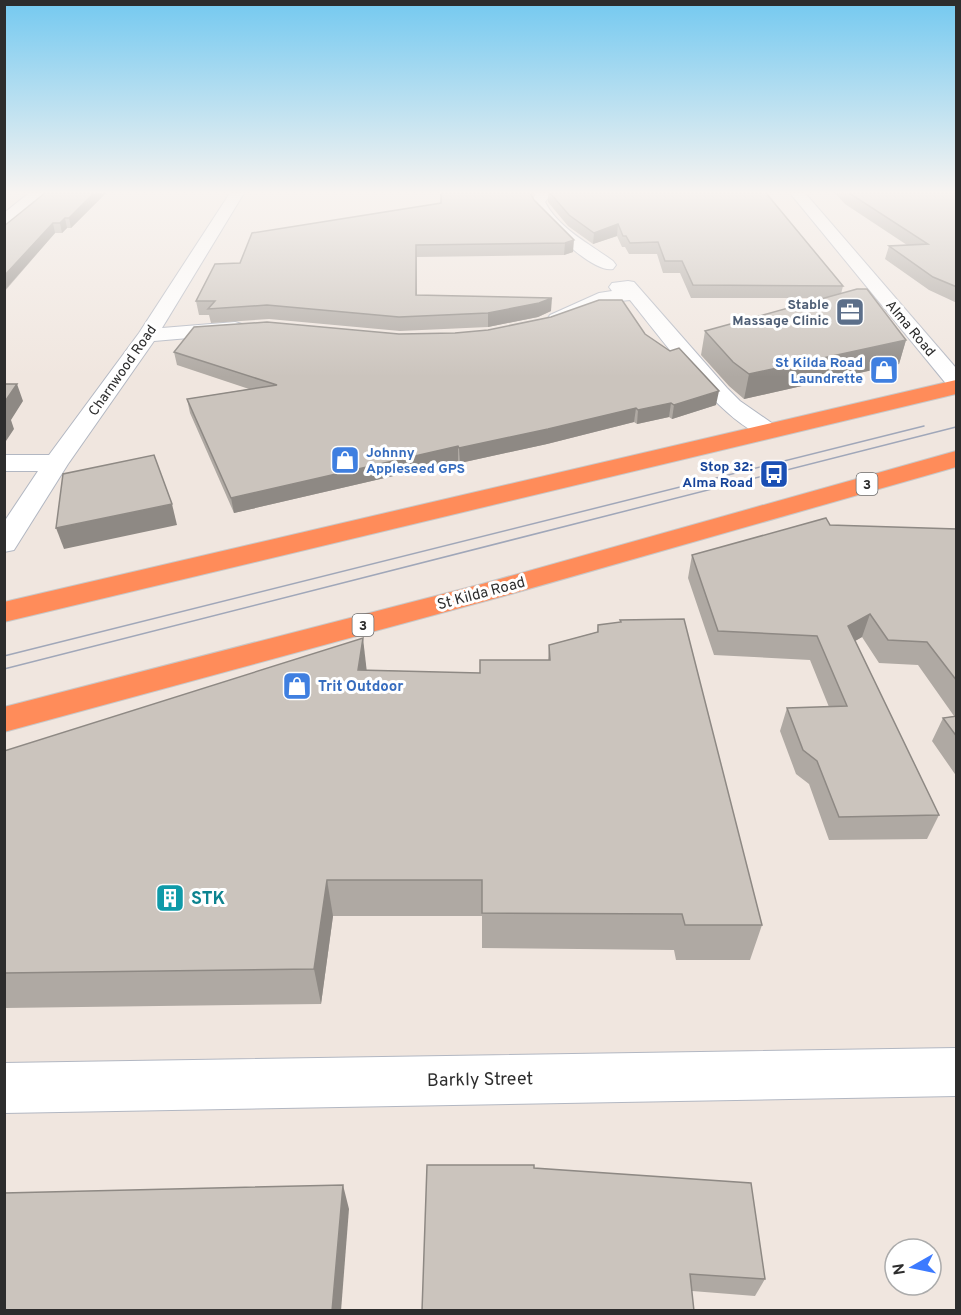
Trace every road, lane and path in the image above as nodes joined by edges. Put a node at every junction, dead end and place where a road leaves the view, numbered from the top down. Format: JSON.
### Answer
{"nodes":[{"id":1,"x":198,"y":254,"type":"edge"},
{"id":2,"x":593,"y":254,"type":"edge"},
{"id":3,"x":849,"y":254,"type":"edge"},
{"id":4,"x":607,"y":265,"type":"dead end"},
{"id":5,"x":535,"y":326,"type":"edge"},
{"id":6,"x":258,"y":327,"type":"edge"},
{"id":7,"x":147,"y":335,"type":"junction"},
{"id":8,"x":957,"y":381,"type":"edge"},
{"id":9,"x":957,"y":387,"type":"edge"},
{"id":10,"x":768,"y":431,"type":"junction"},
{"id":11,"x":957,"y":459,"type":"edge"},
{"id":12,"x":4,"y":464,"type":"edge"},
{"id":13,"x":56,"y":464,"type":"junction"},
{"id":14,"x":4,"y":544,"type":"edge"},
{"id":15,"x":4,"y":612,"type":"edge"},
{"id":16,"x":4,"y":720,"type":"edge"},
{"id":17,"x":957,"y":1072,"type":"edge"},
{"id":18,"x":4,"y":1088,"type":"edge"}],
"edges":[{"from":1,"to":7,"type":"street","name":"Charnwood Road"},
{"from":2,"to":4,"type":"street"},
{"from":3,"to":8,"type":"street","name":"Alma Road"},
{"from":5,"to":10,"type":"street"},
{"from":6,"to":7,"type":"street"},
{"from":7,"to":13,"type":"street","name":"Charnwood Road"},
{"from":9,"to":10,"type":"highway"},
{"from":10,"to":15,"type":"highway"},
{"from":11,"to":16,"type":"highway","name":"St Kilda Road","number":"3"},
{"from":12,"to":13,"type":"street"},
{"from":13,"to":14,"type":"street","name":"Charnwood Road"},
{"from":17,"to":18,"type":"street","name":"Barkly Street"}]}
